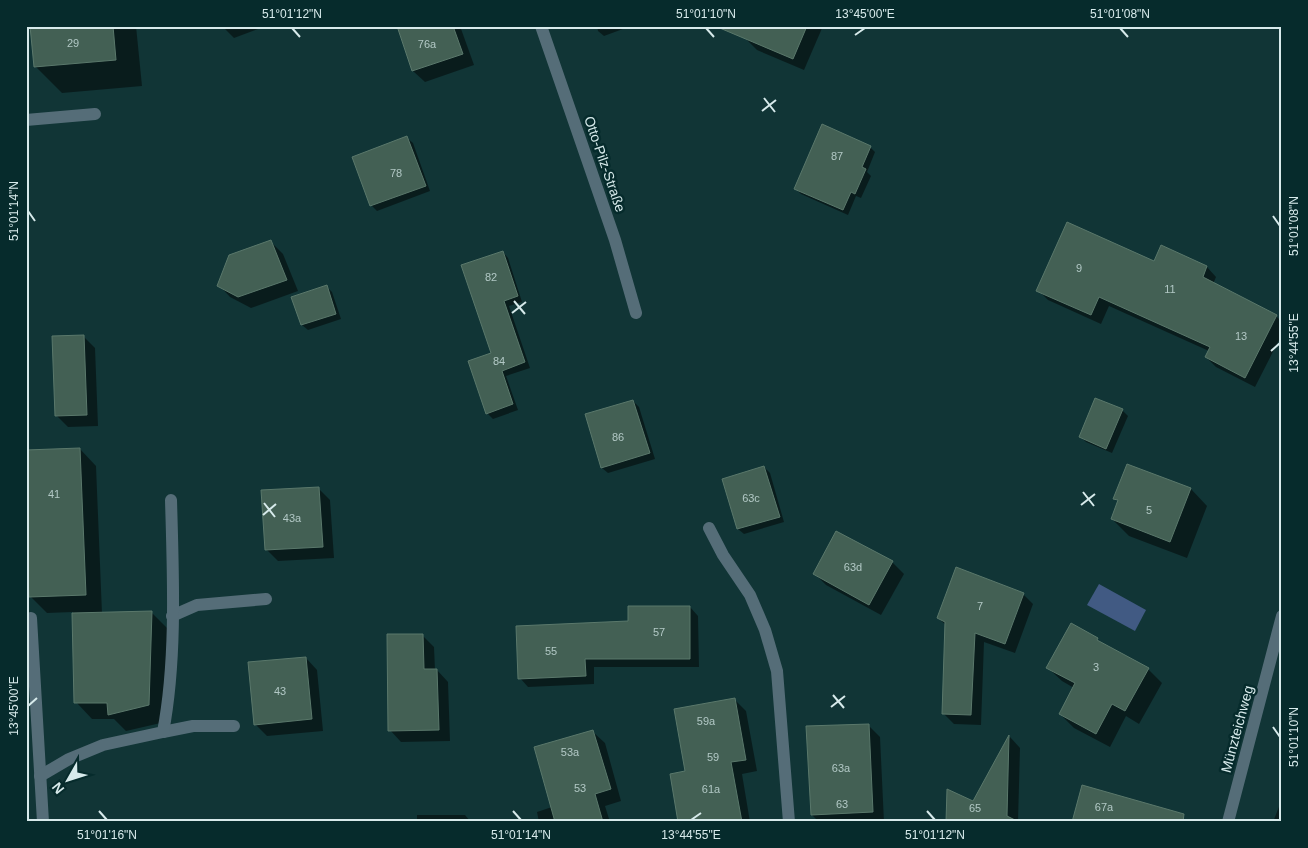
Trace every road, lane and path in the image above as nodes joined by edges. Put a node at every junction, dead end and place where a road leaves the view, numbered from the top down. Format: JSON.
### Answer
{"nodes":[{"id":1,"x":541,"y":26,"type":"edge"},
{"id":2,"x":95,"y":114,"type":"dead end"},
{"id":3,"x":26,"y":120,"type":"edge"},
{"id":4,"x":636,"y":312,"type":"dead end"},
{"id":5,"x":171,"y":500,"type":"dead end"},
{"id":6,"x":709,"y":528,"type":"dead end"},
{"id":7,"x":266,"y":599,"type":"dead end"},
{"id":8,"x":172,"y":616,"type":"junction"},
{"id":9,"x":1282,"y":616,"type":"edge"},
{"id":10,"x":31,"y":618,"type":"dead end"},
{"id":11,"x":1278,"y":647,"type":"edge"},
{"id":12,"x":234,"y":726,"type":"dead end"},
{"id":13,"x":163,"y":732,"type":"junction"},
{"id":14,"x":40,"y":776,"type":"junction"},
{"id":15,"x":43,"y":822,"type":"edge"},
{"id":16,"x":789,"y":822,"type":"edge"},
{"id":17,"x":1228,"y":822,"type":"edge"}],
"edges":[{"from":1,"to":4,"type":"street","name":"Otto-Pilz-Straße"},
{"from":2,"to":3,"type":"street"},
{"from":5,"to":8,"type":"street"},
{"from":6,"to":16,"type":"street"},
{"from":7,"to":8,"type":"street"},
{"from":8,"to":13,"type":"street"},
{"from":9,"to":11,"type":"street","name":"Münzteichweg"},
{"from":10,"to":14,"type":"street"},
{"from":11,"to":17,"type":"street","name":"Münzteichweg"},
{"from":12,"to":13,"type":"street"},
{"from":13,"to":14,"type":"street"},
{"from":14,"to":15,"type":"street"}]}
